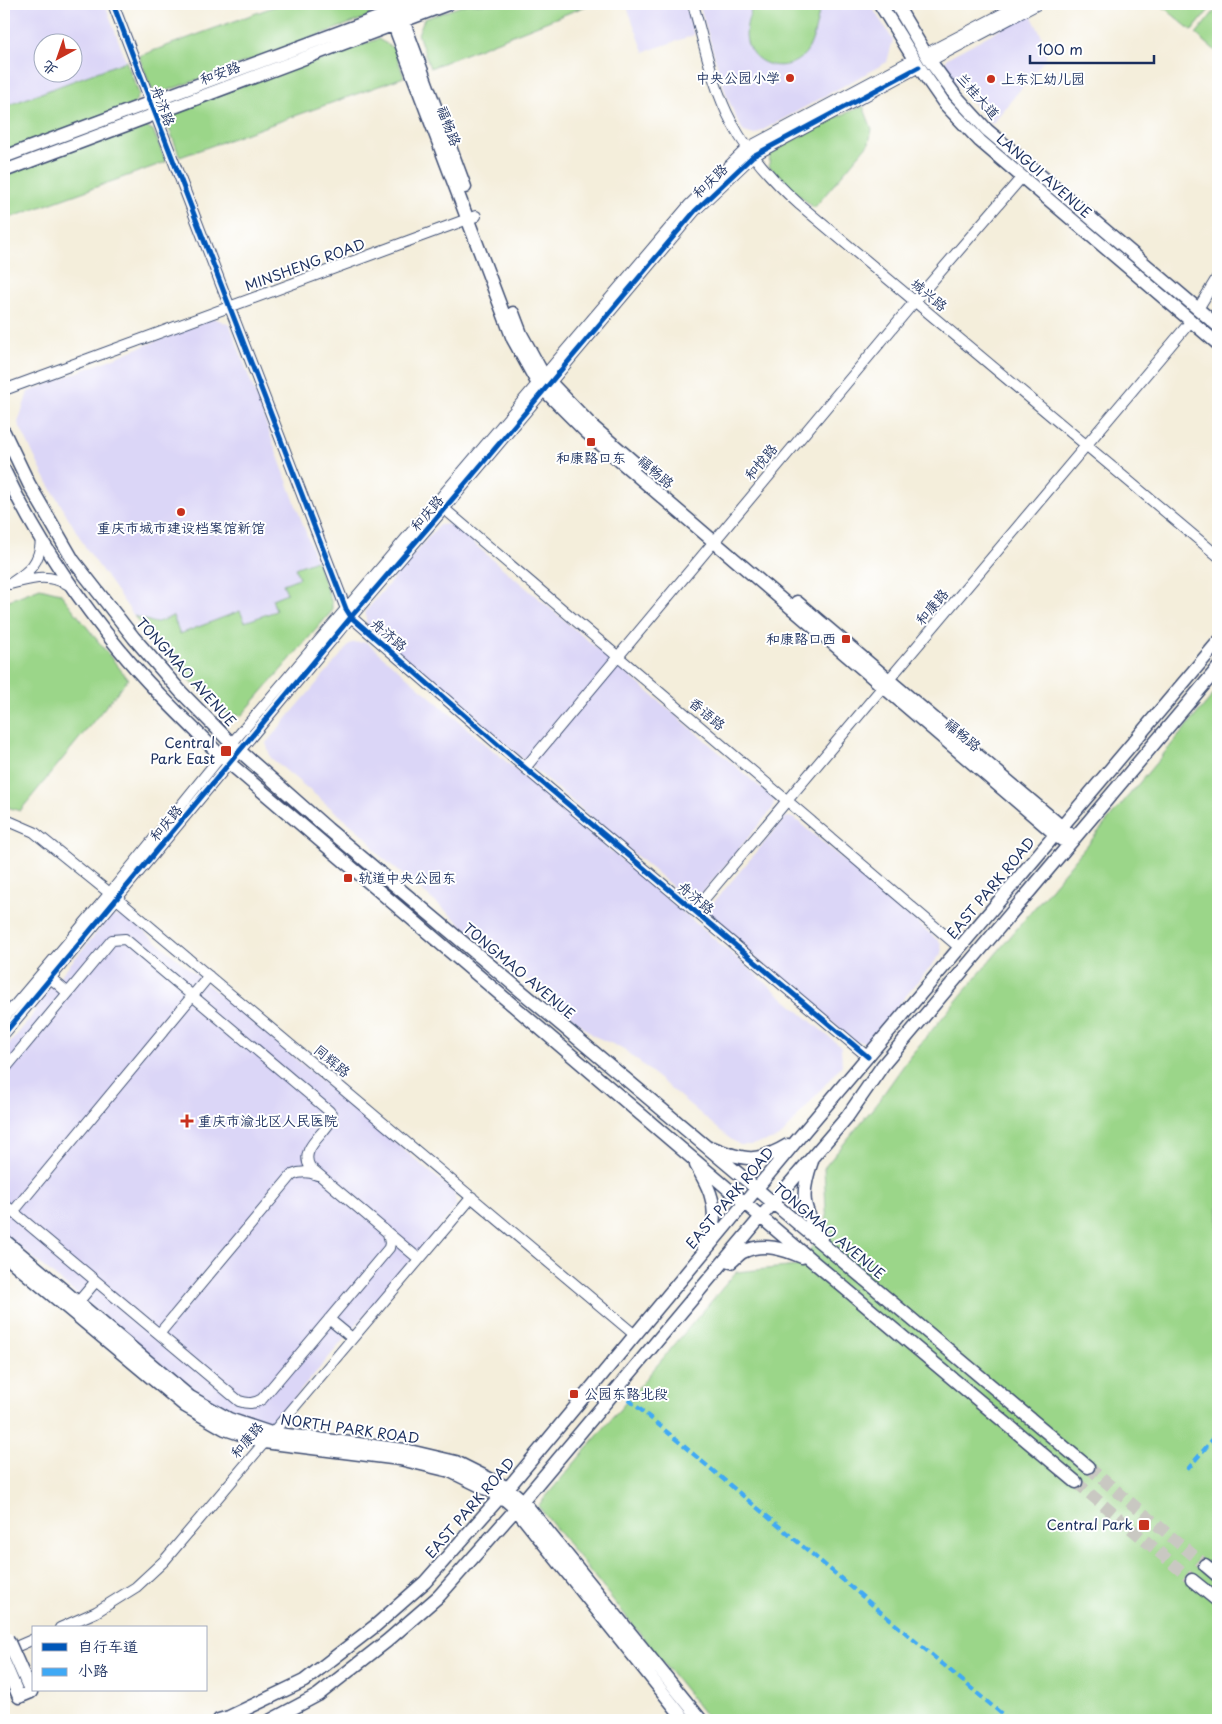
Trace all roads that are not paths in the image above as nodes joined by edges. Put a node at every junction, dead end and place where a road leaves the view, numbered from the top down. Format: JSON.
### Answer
{"nodes":[{"id":1,"x":113,"y":4,"type":"edge"},
{"id":2,"x":415,"y":4,"type":"edge"},
{"id":3,"x":448,"y":4,"type":"edge"},
{"id":4,"x":693,"y":4,"type":"edge"},
{"id":5,"x":880,"y":4,"type":"edge"},
{"id":6,"x":896,"y":4,"type":"edge"},
{"id":7,"x":1021,"y":4,"type":"edge"},
{"id":8,"x":1038,"y":4,"type":"edge"},
{"id":9,"x":395,"y":12,"type":"edge"},
{"id":10,"x":922,"y":61,"type":"junction"},
{"id":11,"x":152,"y":108,"type":"junction"},
{"id":12,"x":750,"y":152,"type":"junction"},
{"id":13,"x":4,"y":156,"type":"edge"},
{"id":14,"x":4,"y":171,"type":"edge"},
{"id":15,"x":1022,"y":177,"type":"junction"},
{"id":16,"x":472,"y":218,"type":"junction"},
{"id":17,"x":1218,"y":276,"type":"edge"},
{"id":18,"x":915,"y":301,"type":"junction"},
{"id":19,"x":228,"y":308,"type":"junction"},
{"id":20,"x":1198,"y":309,"type":"junction"},
{"id":21,"x":1191,"y":321,"type":"junction"},
{"id":22,"x":1218,"y":326,"type":"edge"},
{"id":23,"x":1218,"y":344,"type":"edge"},
{"id":24,"x":544,"y":384,"type":"junction"},
{"id":25,"x":4,"y":390,"type":"edge"},
{"id":26,"x":4,"y":432,"type":"edge"},
{"id":27,"x":1086,"y":445,"type":"junction"},
{"id":28,"x":4,"y":470,"type":"edge"},
{"id":29,"x":436,"y":502,"type":"junction"},
{"id":30,"x":444,"y":510,"type":"junction"},
{"id":31,"x":716,"y":538,"type":"junction"},
{"id":32,"x":41,"y":539,"type":"junction"},
{"id":33,"x":1218,"y":556,"type":"edge"},
{"id":34,"x":7,"y":585,"type":"edge"},
{"id":35,"x":73,"y":587,"type":"junction"},
{"id":36,"x":348,"y":613,"type":"junction"},
{"id":37,"x":1218,"y":642,"type":"edge"},
{"id":38,"x":618,"y":657,"type":"junction"},
{"id":39,"x":1218,"y":668,"type":"edge"},
{"id":40,"x":886,"y":683,"type":"junction"},
{"id":41,"x":236,"y":748,"type":"junction"},
{"id":42,"x":226,"y":760,"type":"junction"},
{"id":43,"x":525,"y":768,"type":"junction"},
{"id":44,"x":787,"y":801,"type":"junction"},
{"id":45,"x":4,"y":819,"type":"edge"},
{"id":46,"x":1059,"y":831,"type":"junction"},
{"id":47,"x":1072,"y":842,"type":"junction"},
{"id":48,"x":114,"y":896,"type":"junction"},
{"id":49,"x":694,"y":911,"type":"junction"},
{"id":50,"x":960,"y":948,"type":"junction"},
{"id":51,"x":47,"y":975,"type":"junction"},
{"id":52,"x":210,"y":976,"type":"junction"},
{"id":53,"x":68,"y":993,"type":"junction"},
{"id":54,"x":193,"y":996,"type":"junction"},
{"id":55,"x":4,"y":1018,"type":"edge"},
{"id":56,"x":4,"y":1034,"type":"edge"},
{"id":57,"x":868,"y":1057,"type":"junction"},
{"id":58,"x":4,"y":1070,"type":"edge"},
{"id":59,"x":797,"y":1140,"type":"junction"},
{"id":60,"x":701,"y":1143,"type":"junction"},
{"id":61,"x":814,"y":1155,"type":"junction"},
{"id":62,"x":691,"y":1156,"type":"junction"},
{"id":63,"x":321,"y":1176,"type":"junction"},
{"id":64,"x":756,"y":1189,"type":"junction"},
{"id":65,"x":472,"y":1197,"type":"junction"},
{"id":66,"x":745,"y":1202,"type":"junction"},
{"id":67,"x":773,"y":1203,"type":"junction"},
{"id":68,"x":4,"y":1204,"type":"edge"},
{"id":69,"x":13,"y":1212,"type":"junction"},
{"id":70,"x":761,"y":1216,"type":"junction"},
{"id":71,"x":388,"y":1233,"type":"junction"},
{"id":72,"x":4,"y":1240,"type":"edge"},
{"id":73,"x":828,"y":1249,"type":"junction"},
{"id":74,"x":4,"y":1254,"type":"edge"},
{"id":75,"x":419,"y":1259,"type":"junction"},
{"id":76,"x":816,"y":1264,"type":"junction"},
{"id":77,"x":693,"y":1265,"type":"junction"},
{"id":78,"x":709,"y":1279,"type":"junction"},
{"id":79,"x":96,"y":1282,"type":"junction"},
{"id":80,"x":75,"y":1307,"type":"junction"},
{"id":81,"x":329,"y":1319,"type":"junction"},
{"id":82,"x":159,"y":1334,"type":"junction"},
{"id":83,"x":635,"y":1335,"type":"junction"},
{"id":84,"x":352,"y":1338,"type":"junction"},
{"id":85,"x":267,"y":1438,"type":"junction"},
{"id":86,"x":1088,"y":1467,"type":"tunnel mouth"},
{"id":87,"x":1076,"y":1482,"type":"tunnel mouth"},
{"id":88,"x":504,"y":1492,"type":"junction"},
{"id":89,"x":520,"y":1505,"type":"junction"},
{"id":90,"x":1205,"y":1565,"type":"tunnel mouth"},
{"id":91,"x":1218,"y":1576,"type":"edge"},
{"id":92,"x":1192,"y":1580,"type":"tunnel mouth"},
{"id":93,"x":1218,"y":1601,"type":"edge"},
{"id":94,"x":64,"y":1626,"type":"edge"},
{"id":95,"x":5,"y":1634,"type":"edge"},
{"id":96,"x":32,"y":1640,"type":"edge"},
{"id":97,"x":8,"y":1657,"type":"edge"},
{"id":98,"x":25,"y":1694,"type":"dead end"},
{"id":99,"x":219,"y":1720,"type":"edge"},
{"id":100,"x":271,"y":1720,"type":"edge"},
{"id":101,"x":685,"y":1720,"type":"edge"},
{"id":102,"x":702,"y":1720,"type":"edge"}],
"edges":[{"from":1,"to":11,"type":"street","name":"舟济路"},
{"from":2,"to":9,"type":"main road","name":"和安路"},
{"from":3,"to":9,"type":"main road","name":"和安路"},
{"from":4,"to":12,"type":"street","name":"城兴路"},
{"from":5,"to":10,"type":"main road","name":"LANGUI AVENUE"},
{"from":6,"to":10,"type":"main road","name":"兰桂大道"},
{"from":7,"to":10,"type":"street","name":"和庆路"},
{"from":8,"to":10,"type":"street","name":"和庆路"},
{"from":9,"to":11,"type":"main road","name":"和安路"},
{"from":9,"to":16,"type":"main road","name":"福畅路"},
{"from":10,"to":12,"type":"street","name":"和庆路"},
{"from":10,"to":15,"type":"main road","name":"LANGUI AVENUE"},
{"from":10,"to":20,"type":"main road","name":"兰桂大道"},
{"from":11,"to":13,"type":"main road","name":"和安路"},
{"from":11,"to":14,"type":"main road","name":"和安路"},
{"from":11,"to":19,"type":"street","name":"舟济路"},
{"from":12,"to":18,"type":"street","name":"城兴路"},
{"from":12,"to":24,"type":"street","name":"和庆路"},
{"from":15,"to":18,"type":"street","name":"和悦路"},
{"from":15,"to":21,"type":"main road","name":"LANGUI AVENUE"},
{"from":16,"to":19,"type":"street","name":"MINSHENG ROAD"},
{"from":16,"to":24,"type":"main road","name":"福畅路"},
{"from":17,"to":20,"type":"street"},
{"from":18,"to":27,"type":"street","name":"城兴路"},
{"from":18,"to":31,"type":"street","name":"和悦路"},
{"from":19,"to":25,"type":"street","name":"MINSHENG ROAD"},
{"from":19,"to":36,"type":"street","name":"舟济路"},
{"from":20,"to":22,"type":"main road","name":"兰桂大道"},
{"from":21,"to":23,"type":"main road","name":"LANGUI AVENUE"},
{"from":21,"to":27,"type":"street","name":"和康路"},
{"from":24,"to":29,"type":"street","name":"和庆路"},
{"from":24,"to":30,"type":"street","name":"和庆路"},
{"from":24,"to":31,"type":"main road","name":"福畅路"},
{"from":26,"to":41,"type":"main road","name":"TONGMAO AVENUE"},
{"from":27,"to":33,"type":"street","name":"城兴路"},
{"from":27,"to":40,"type":"street","name":"和康路"},
{"from":28,"to":32,"type":"main road","name":"TONGMAO AVENUE"},
{"from":29,"to":30,"type":"street","name":"香语路"},
{"from":29,"to":36,"type":"street","name":"和庆路"},
{"from":30,"to":36,"type":"street","name":"和庆路"},
{"from":30,"to":38,"type":"street","name":"香语路"},
{"from":31,"to":38,"type":"street","name":"和悦路"},
{"from":31,"to":40,"type":"main road","name":"福畅路"},
{"from":32,"to":34,"type":"street"},
{"from":32,"to":35,"type":"main road","name":"TONGMAO AVENUE"},
{"from":34,"to":35,"type":"street"},
{"from":35,"to":42,"type":"main road","name":"TONGMAO AVENUE"},
{"from":36,"to":41,"type":"street","name":"和庆路"},
{"from":36,"to":43,"type":"street","name":"舟济路"},
{"from":37,"to":46,"type":"main road","name":"EAST PARK ROAD"},
{"from":38,"to":43,"type":"street","name":"和悦路"},
{"from":38,"to":44,"type":"street","name":"香语路"},
{"from":39,"to":47,"type":"main road"},
{"from":40,"to":44,"type":"street","name":"和康路"},
{"from":40,"to":46,"type":"main road","name":"福畅路"},
{"from":41,"to":42,"type":"street","name":"和庆路"},
{"from":41,"to":60,"type":"main road","name":"TONGMAO AVENUE"},
{"from":42,"to":48,"type":"street","name":"和庆路"},
{"from":42,"to":62,"type":"main road","name":"TONGMAO AVENUE"},
{"from":43,"to":49,"type":"street","name":"舟济路"},
{"from":44,"to":49,"type":"street","name":"和康路"},
{"from":44,"to":50,"type":"street","name":"香语路"},
{"from":45,"to":48,"type":"street","name":"同辉路"},
{"from":46,"to":47,"type":"main road","name":"福畅路"},
{"from":46,"to":50,"type":"main road","name":"EAST PARK ROAD"},
{"from":47,"to":61,"type":"main road"},
{"from":48,"to":51,"type":"street","name":"和庆路"},
{"from":48,"to":52,"type":"street","name":"同辉路"},
{"from":49,"to":57,"type":"street","name":"舟济路"},
{"from":50,"to":57,"type":"main road","name":"EAST PARK ROAD"},
{"from":51,"to":53,"type":"street"},
{"from":51,"to":55,"type":"street","name":"和庆路"},
{"from":51,"to":56,"type":"street","name":"和庆路"},
{"from":52,"to":54,"type":"street"},
{"from":52,"to":65,"type":"street","name":"同辉路"},
{"from":53,"to":54,"type":"street"},
{"from":53,"to":58,"type":"street"},
{"from":54,"to":63,"type":"street"},
{"from":54,"to":69,"type":"street"},
{"from":57,"to":59,"type":"main road","name":"EAST PARK ROAD"},
{"from":59,"to":60,"type":"main road"},
{"from":59,"to":64,"type":"main road","name":"EAST PARK ROAD"},
{"from":60,"to":64,"type":"main road","name":"TONGMAO AVENUE"},
{"from":61,"to":67,"type":"main road"},
{"from":61,"to":73,"type":"main road"},
{"from":62,"to":66,"type":"main road","name":"TONGMAO AVENUE"},
{"from":62,"to":77,"type":"main road"},
{"from":63,"to":71,"type":"street"},
{"from":63,"to":82,"type":"street"},
{"from":64,"to":66,"type":"main road","name":"EAST PARK ROAD"},
{"from":64,"to":67,"type":"main road","name":"TONGMAO AVENUE"},
{"from":65,"to":75,"type":"street","name":"和康路"},
{"from":65,"to":83,"type":"street","name":"同辉路"},
{"from":66,"to":70,"type":"main road","name":"TONGMAO AVENUE"},
{"from":66,"to":77,"type":"main road","name":"EAST PARK ROAD"},
{"from":67,"to":70,"type":"main road"},
{"from":67,"to":73,"type":"main road","name":"TONGMAO AVENUE"},
{"from":68,"to":69,"type":"street"},
{"from":69,"to":79,"type":"street"},
{"from":70,"to":76,"type":"main road","name":"TONGMAO AVENUE"},
{"from":70,"to":78,"type":"main road"},
{"from":71,"to":75,"type":"street"},
{"from":71,"to":81,"type":"street"},
{"from":72,"to":80,"type":"main road","name":"NORTH PARK ROAD"},
{"from":73,"to":86,"type":"main road","name":"TONGMAO AVENUE"},
{"from":74,"to":80,"type":"main road","name":"NORTH PARK ROAD"},
{"from":75,"to":84,"type":"street","name":"和康路"},
{"from":76,"to":78,"type":"main road"},
{"from":76,"to":87,"type":"main road","name":"TONGMAO AVENUE"},
{"from":77,"to":83,"type":"main road","name":"EAST PARK ROAD"},
{"from":78,"to":89,"type":"main road"},
{"from":79,"to":80,"type":"street"},
{"from":79,"to":82,"type":"street"},
{"from":80,"to":85,"type":"main road","name":"NORTH PARK ROAD"},
{"from":81,"to":82,"type":"street"},
{"from":81,"to":84,"type":"street"},
{"from":83,"to":88,"type":"main road","name":"EAST PARK ROAD"},
{"from":84,"to":85,"type":"street","name":"和康路"},
{"from":85,"to":88,"type":"main road","name":"NORTH PARK ROAD"},
{"from":85,"to":94,"type":"street","name":"和康路"},
{"from":88,"to":89,"type":"main road","name":"NORTH PARK ROAD"},
{"from":88,"to":99,"type":"main road","name":"EAST PARK ROAD"},
{"from":89,"to":100,"type":"main road"},
{"from":89,"to":101,"type":"main road","name":"NORTH PARK ROAD"},
{"from":89,"to":102,"type":"main road","name":"NORTH PARK ROAD"},
{"from":90,"to":91,"type":"main road"},
{"from":92,"to":93,"type":"main road"},
{"from":95,"to":97,"type":"main road","bridge":true},
{"from":96,"to":97,"type":"street"},
{"from":97,"to":98,"type":"main road"}]}
